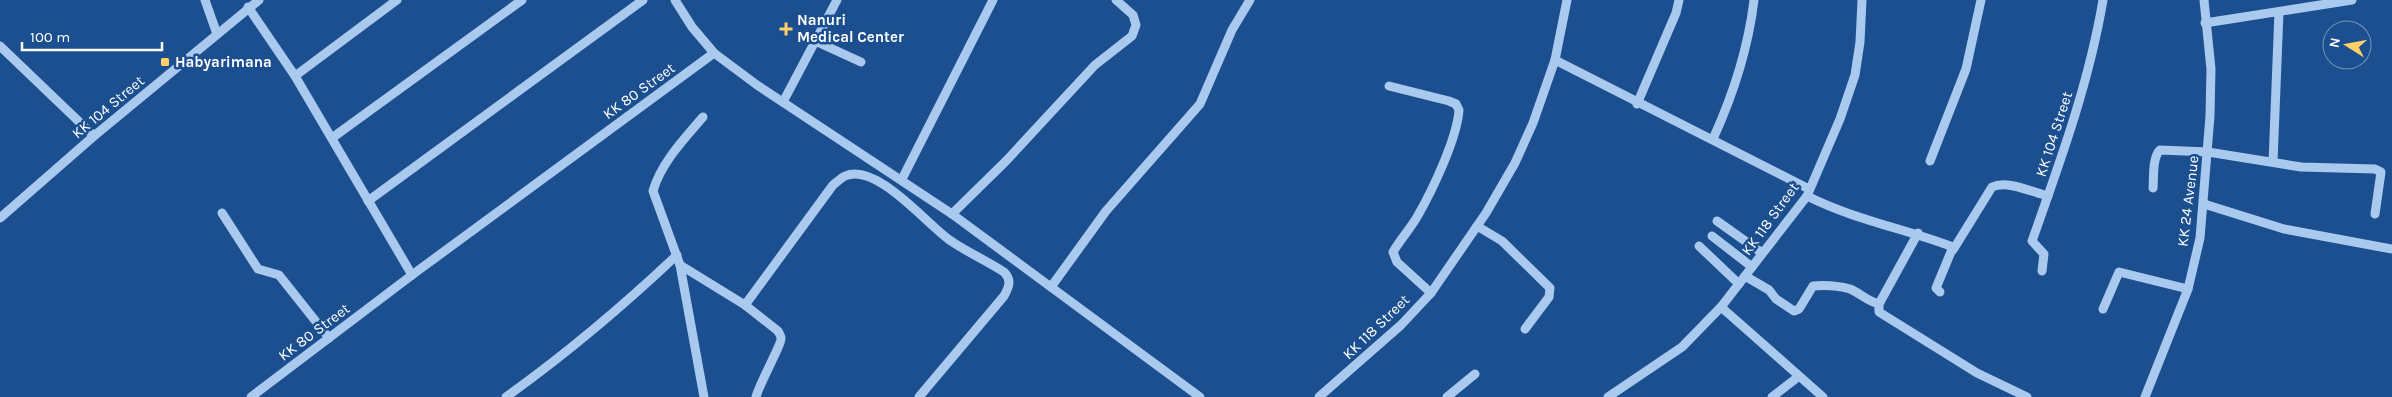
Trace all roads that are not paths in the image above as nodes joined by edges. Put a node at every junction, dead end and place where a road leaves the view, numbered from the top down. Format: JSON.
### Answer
{"nodes":[{"id":1,"x":205,"y":0,"type":"edge"},
{"id":2,"x":259,"y":0,"type":"edge"},
{"id":3,"x":397,"y":0,"type":"edge"},
{"id":4,"x":522,"y":0,"type":"edge"},
{"id":5,"x":643,"y":0,"type":"edge"},
{"id":6,"x":675,"y":0,"type":"edge"},
{"id":7,"x":837,"y":0,"type":"edge"},
{"id":8,"x":993,"y":0,"type":"edge"},
{"id":9,"x":1116,"y":0,"type":"edge"},
{"id":10,"x":1250,"y":0,"type":"edge"},
{"id":11,"x":1568,"y":0,"type":"edge"},
{"id":12,"x":1678,"y":0,"type":"edge"},
{"id":13,"x":1754,"y":0,"type":"edge"},
{"id":14,"x":1862,"y":0,"type":"edge"},
{"id":15,"x":1981,"y":0,"type":"edge"},
{"id":16,"x":2103,"y":0,"type":"edge"},
{"id":17,"x":2204,"y":0,"type":"edge"},
{"id":18,"x":2352,"y":0,"type":"edge"},
{"id":19,"x":248,"y":7,"type":"junction"},
{"id":20,"x":2279,"y":12,"type":"junction"},
{"id":21,"x":2205,"y":23,"type":"junction"},
{"id":22,"x":217,"y":34,"type":"junction"},
{"id":23,"x":815,"y":41,"type":"junction"},
{"id":24,"x":0,"y":46,"type":"edge"},
{"id":25,"x":714,"y":52,"type":"junction"},
{"id":26,"x":1555,"y":60,"type":"junction"},
{"id":27,"x":861,"y":62,"type":"dead end"},
{"id":28,"x":295,"y":76,"type":"junction"},
{"id":29,"x":1388,"y":86,"type":"dead end"},
{"id":30,"x":783,"y":102,"type":"junction"},
{"id":31,"x":1637,"y":104,"type":"junction"},
{"id":32,"x":703,"y":117,"type":"dead end"},
{"id":33,"x":94,"y":136,"type":"junction"},
{"id":34,"x":332,"y":138,"type":"junction"},
{"id":35,"x":1713,"y":139,"type":"junction"},
{"id":36,"x":2208,"y":152,"type":"junction"},
{"id":37,"x":1930,"y":161,"type":"dead end"},
{"id":38,"x":2273,"y":162,"type":"junction"},
{"id":39,"x":902,"y":179,"type":"junction"},
{"id":40,"x":2153,"y":188,"type":"dead end"},
{"id":41,"x":1808,"y":193,"type":"junction"},
{"id":42,"x":2048,"y":196,"type":"junction"},
{"id":43,"x":368,"y":201,"type":"junction"},
{"id":44,"x":2204,"y":204,"type":"junction"},
{"id":45,"x":222,"y":213,"type":"dead end"},
{"id":46,"x":1,"y":214,"type":"edge"},
{"id":47,"x":952,"y":214,"type":"junction"},
{"id":48,"x":2375,"y":214,"type":"dead end"},
{"id":49,"x":1717,"y":221,"type":"dead end"},
{"id":50,"x":1477,"y":226,"type":"junction"},
{"id":51,"x":1918,"y":233,"type":"junction"},
{"id":52,"x":1712,"y":236,"type":"dead end"},
{"id":53,"x":1699,"y":246,"type":"dead end"},
{"id":54,"x":2392,"y":249,"type":"edge"},
{"id":55,"x":1953,"y":250,"type":"junction"},
{"id":56,"x":1762,"y":253,"type":"junction"},
{"id":57,"x":677,"y":255,"type":"junction"},
{"id":58,"x":680,"y":265,"type":"junction"},
{"id":59,"x":1752,"y":267,"type":"junction"},
{"id":60,"x":2042,"y":270,"type":"dead end"},
{"id":61,"x":412,"y":275,"type":"junction"},
{"id":62,"x":1745,"y":276,"type":"junction"},
{"id":63,"x":1739,"y":284,"type":"junction"},
{"id":64,"x":1051,"y":287,"type":"junction"},
{"id":65,"x":2188,"y":289,"type":"junction"},
{"id":66,"x":1940,"y":292,"type":"dead end"},
{"id":67,"x":1431,"y":293,"type":"junction"},
{"id":68,"x":1879,"y":304,"type":"junction"},
{"id":69,"x":744,"y":305,"type":"junction"},
{"id":70,"x":1721,"y":307,"type":"junction"},
{"id":71,"x":2103,"y":309,"type":"dead end"},
{"id":72,"x":1525,"y":329,"type":"dead end"},
{"id":73,"x":329,"y":338,"type":"junction"},
{"id":74,"x":1475,"y":374,"type":"dead end"},
{"id":75,"x":1798,"y":377,"type":"junction"},
{"id":76,"x":2011,"y":394,"type":"edge"},
{"id":77,"x":251,"y":397,"type":"edge"},
{"id":78,"x":506,"y":397,"type":"edge"},
{"id":79,"x":704,"y":397,"type":"edge"},
{"id":80,"x":756,"y":397,"type":"edge"},
{"id":81,"x":919,"y":397,"type":"edge"},
{"id":82,"x":1200,"y":397,"type":"edge"},
{"id":83,"x":1319,"y":397,"type":"edge"},
{"id":84,"x":1447,"y":397,"type":"edge"},
{"id":85,"x":1608,"y":397,"type":"edge"},
{"id":86,"x":1772,"y":397,"type":"edge"},
{"id":87,"x":1823,"y":397,"type":"edge"},
{"id":88,"x":2027,"y":397,"type":"edge"},
{"id":89,"x":2144,"y":397,"type":"edge"}],
"edges":[{"from":1,"to":22,"type":"street"},
{"from":2,"to":19,"type":"street","name":"KK 104 Street"},
{"from":3,"to":28,"type":"street"},
{"from":4,"to":34,"type":"street"},
{"from":5,"to":43,"type":"street"},
{"from":6,"to":25,"type":"street"},
{"from":7,"to":23,"type":"street"},
{"from":8,"to":39,"type":"street"},
{"from":9,"to":47,"type":"street"},
{"from":10,"to":64,"type":"street"},
{"from":11,"to":26,"type":"street","name":"KK 118 Street"},
{"from":12,"to":31,"type":"street"},
{"from":13,"to":35,"type":"street"},
{"from":14,"to":41,"type":"street","name":"KK 118 Street"},
{"from":15,"to":37,"type":"street"},
{"from":16,"to":42,"type":"street","name":"KK 104 Street"},
{"from":17,"to":21,"type":"street","name":"KK 24 Avenue"},
{"from":18,"to":20,"type":"street"},
{"from":19,"to":22,"type":"street","name":"KK 104 Street"},
{"from":19,"to":28,"type":"street"},
{"from":20,"to":21,"type":"street"},
{"from":20,"to":38,"type":"street"},
{"from":21,"to":36,"type":"street","name":"KK 24 Avenue"},
{"from":22,"to":33,"type":"street","name":"KK 104 Street"},
{"from":23,"to":27,"type":"street"},
{"from":23,"to":30,"type":"street"},
{"from":24,"to":33,"type":"street"},
{"from":25,"to":30,"type":"street"},
{"from":25,"to":61,"type":"street","name":"KK 80 Street"},
{"from":26,"to":31,"type":"street"},
{"from":26,"to":50,"type":"street","name":"KK 118 Street"},
{"from":28,"to":34,"type":"street"},
{"from":29,"to":67,"type":"street"},
{"from":30,"to":39,"type":"street"},
{"from":31,"to":35,"type":"street"},
{"from":32,"to":57,"type":"street"},
{"from":33,"to":46,"type":"street","name":"KK 104 Street"},
{"from":34,"to":43,"type":"street"},
{"from":35,"to":41,"type":"street"},
{"from":36,"to":38,"type":"street"},
{"from":36,"to":40,"type":"street"},
{"from":36,"to":44,"type":"street","name":"KK 24 Avenue"},
{"from":38,"to":48,"type":"street"},
{"from":39,"to":47,"type":"street"},
{"from":41,"to":51,"type":"street"},
{"from":41,"to":56,"type":"street","name":"KK 118 Street"},
{"from":42,"to":55,"type":"street"},
{"from":42,"to":60,"type":"street","name":"KK 104 Street"},
{"from":43,"to":61,"type":"street"},
{"from":44,"to":54,"type":"street"},
{"from":44,"to":65,"type":"street","name":"KK 24 Avenue"},
{"from":45,"to":73,"type":"street"},
{"from":47,"to":64,"type":"street"},
{"from":49,"to":56,"type":"street"},
{"from":50,"to":67,"type":"street","name":"KK 118 Street"},
{"from":50,"to":72,"type":"street"},
{"from":51,"to":55,"type":"street"},
{"from":51,"to":68,"type":"street"},
{"from":52,"to":59,"type":"street"},
{"from":53,"to":63,"type":"street"},
{"from":55,"to":66,"type":"street"},
{"from":56,"to":59,"type":"street","name":"KK 118 Street"},
{"from":57,"to":58,"type":"street"},
{"from":57,"to":78,"type":"street"},
{"from":58,"to":69,"type":"street"},
{"from":58,"to":79,"type":"street"},
{"from":59,"to":62,"type":"street","name":"KK 118 Street"},
{"from":61,"to":73,"type":"street","name":"KK 80 Street"},
{"from":62,"to":63,"type":"street","name":"KK 118 Street"},
{"from":62,"to":68,"type":"street"},
{"from":63,"to":70,"type":"street","name":"KK 118 Street"},
{"from":64,"to":82,"type":"street"},
{"from":65,"to":71,"type":"street"},
{"from":65,"to":89,"type":"street","name":"KK 24 Avenue"},
{"from":67,"to":83,"type":"street","name":"KK 118 Street"},
{"from":68,"to":76,"type":"street"},
{"from":69,"to":80,"type":"street"},
{"from":69,"to":81,"type":"street"},
{"from":70,"to":75,"type":"street"},
{"from":70,"to":85,"type":"street","name":"KK 118 Street"},
{"from":73,"to":77,"type":"street","name":"KK 80 Street"},
{"from":74,"to":84,"type":"street"},
{"from":75,"to":86,"type":"street"},
{"from":75,"to":87,"type":"street"},
{"from":76,"to":88,"type":"street"}]}
